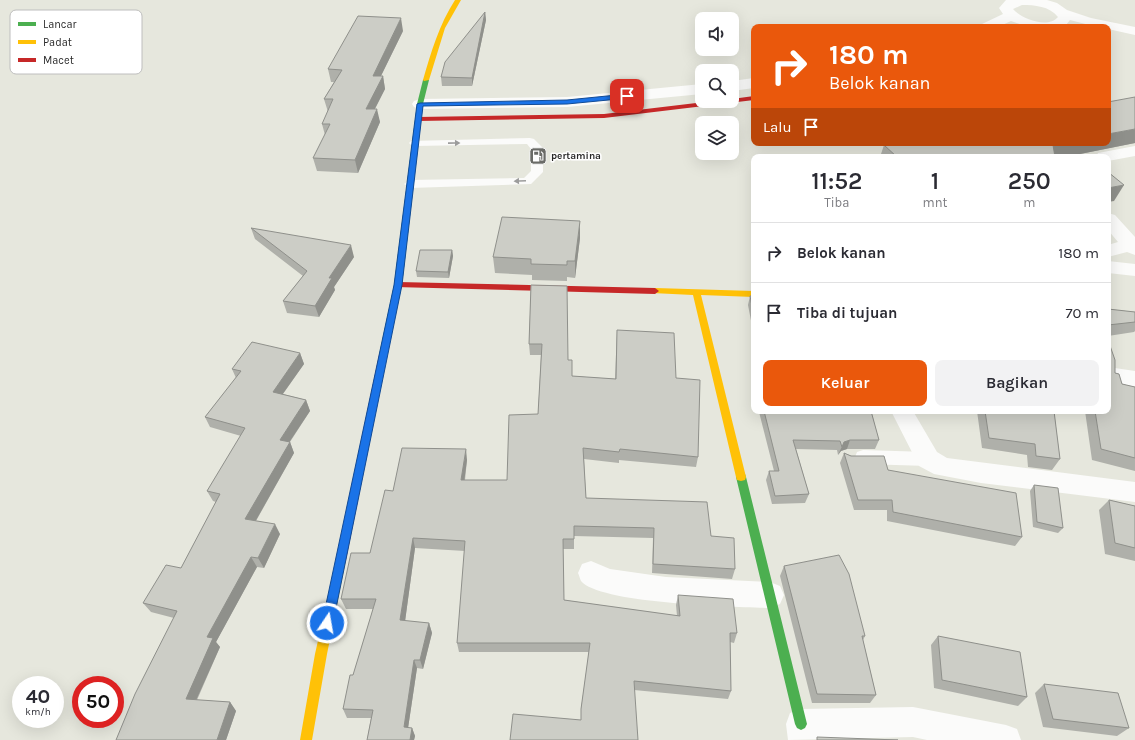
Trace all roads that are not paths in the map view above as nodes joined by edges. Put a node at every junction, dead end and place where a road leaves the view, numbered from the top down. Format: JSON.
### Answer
{"nodes":[{"id":1,"x":458,"y":0,"type":"edge"},
{"id":2,"x":1044,"y":2,"type":"edge"},
{"id":3,"x":1010,"y":6,"type":"edge"},
{"id":4,"x":1062,"y":18,"type":"junction"},
{"id":5,"x":990,"y":24,"type":"edge"},
{"id":6,"x":1026,"y":24,"type":"edge"},
{"id":7,"x":1050,"y":24,"type":"edge"},
{"id":8,"x":1073,"y":24,"type":"edge"},
{"id":9,"x":1104,"y":24,"type":"edge"},
{"id":10,"x":1111,"y":25,"type":"edge"},
{"id":11,"x":1135,"y":30,"type":"edge"},
{"id":12,"x":1111,"y":35,"type":"edge"},
{"id":13,"x":1135,"y":40,"type":"edge"},
{"id":14,"x":751,"y":83,"type":"edge"},
{"id":15,"x":739,"y":85,"type":"edge"},
{"id":16,"x":695,"y":90,"type":"edge"},
{"id":17,"x":751,"y":98,"type":"edge"},
{"id":18,"x":419,"y":112,"type":"junction"},
{"id":19,"x":415,"y":143,"type":"junction"},
{"id":20,"x":1135,"y":151,"type":"edge"},
{"id":21,"x":1111,"y":156,"type":"edge"},
{"id":22,"x":410,"y":184,"type":"junction"},
{"id":23,"x":1111,"y":222,"type":"edge"},
{"id":24,"x":1133,"y":247,"type":"edge"},
{"id":25,"x":1111,"y":251,"type":"edge"},
{"id":26,"x":1111,"y":267,"type":"edge"},
{"id":27,"x":1135,"y":270,"type":"edge"},
{"id":28,"x":398,"y":285,"type":"junction"},
{"id":29,"x":697,"y":294,"type":"junction"},
{"id":30,"x":751,"y":294,"type":"edge"},
{"id":31,"x":1111,"y":375,"type":"edge"},
{"id":32,"x":1135,"y":379,"type":"edge"},
{"id":33,"x":903,"y":414,"type":"edge"},
{"id":34,"x":847,"y":457,"type":"edge"},
{"id":35,"x":928,"y":459,"type":"junction"},
{"id":36,"x":1135,"y":492,"type":"edge"},
{"id":37,"x":591,"y":573,"type":"dead end"},
{"id":38,"x":770,"y":595,"type":"junction"},
{"id":39,"x":802,"y":732,"type":"edge"},
{"id":40,"x":306,"y":740,"type":"edge"},
{"id":41,"x":1006,"y":740,"type":"edge"}],
"edges":[{"from":1,"to":18,"type":"street"},
{"from":2,"to":3,"type":"street"},
{"from":2,"to":4,"type":"street"},
{"from":3,"to":5,"type":"street"},
{"from":3,"to":6,"type":"street"},
{"from":4,"to":7,"type":"street"},
{"from":4,"to":8,"type":"street"},
{"from":4,"to":9,"type":"street"},
{"from":10,"to":11,"type":"street"},
{"from":12,"to":13,"type":"street"},
{"from":14,"to":15,"type":"street"},
{"from":16,"to":18,"type":"street"},
{"from":17,"to":18,"type":"street"},
{"from":18,"to":19,"type":"street"},
{"from":19,"to":22,"type":"street"},
{"from":19,"to":22,"type":"lane","one_way":true},
{"from":20,"to":21,"type":"street"},
{"from":22,"to":28,"type":"street"},
{"from":23,"to":24,"type":"street"},
{"from":24,"to":25,"type":"street"},
{"from":26,"to":27,"type":"street"},
{"from":28,"to":29,"type":"street"},
{"from":28,"to":40,"type":"street"},
{"from":29,"to":30,"type":"street"},
{"from":29,"to":38,"type":"street"},
{"from":31,"to":32,"type":"street"},
{"from":33,"to":35,"type":"street"},
{"from":34,"to":35,"type":"lane"},
{"from":35,"to":36,"type":"street"},
{"from":37,"to":38,"type":"street"},
{"from":38,"to":39,"type":"street"},
{"from":39,"to":41,"type":"street"}]}
